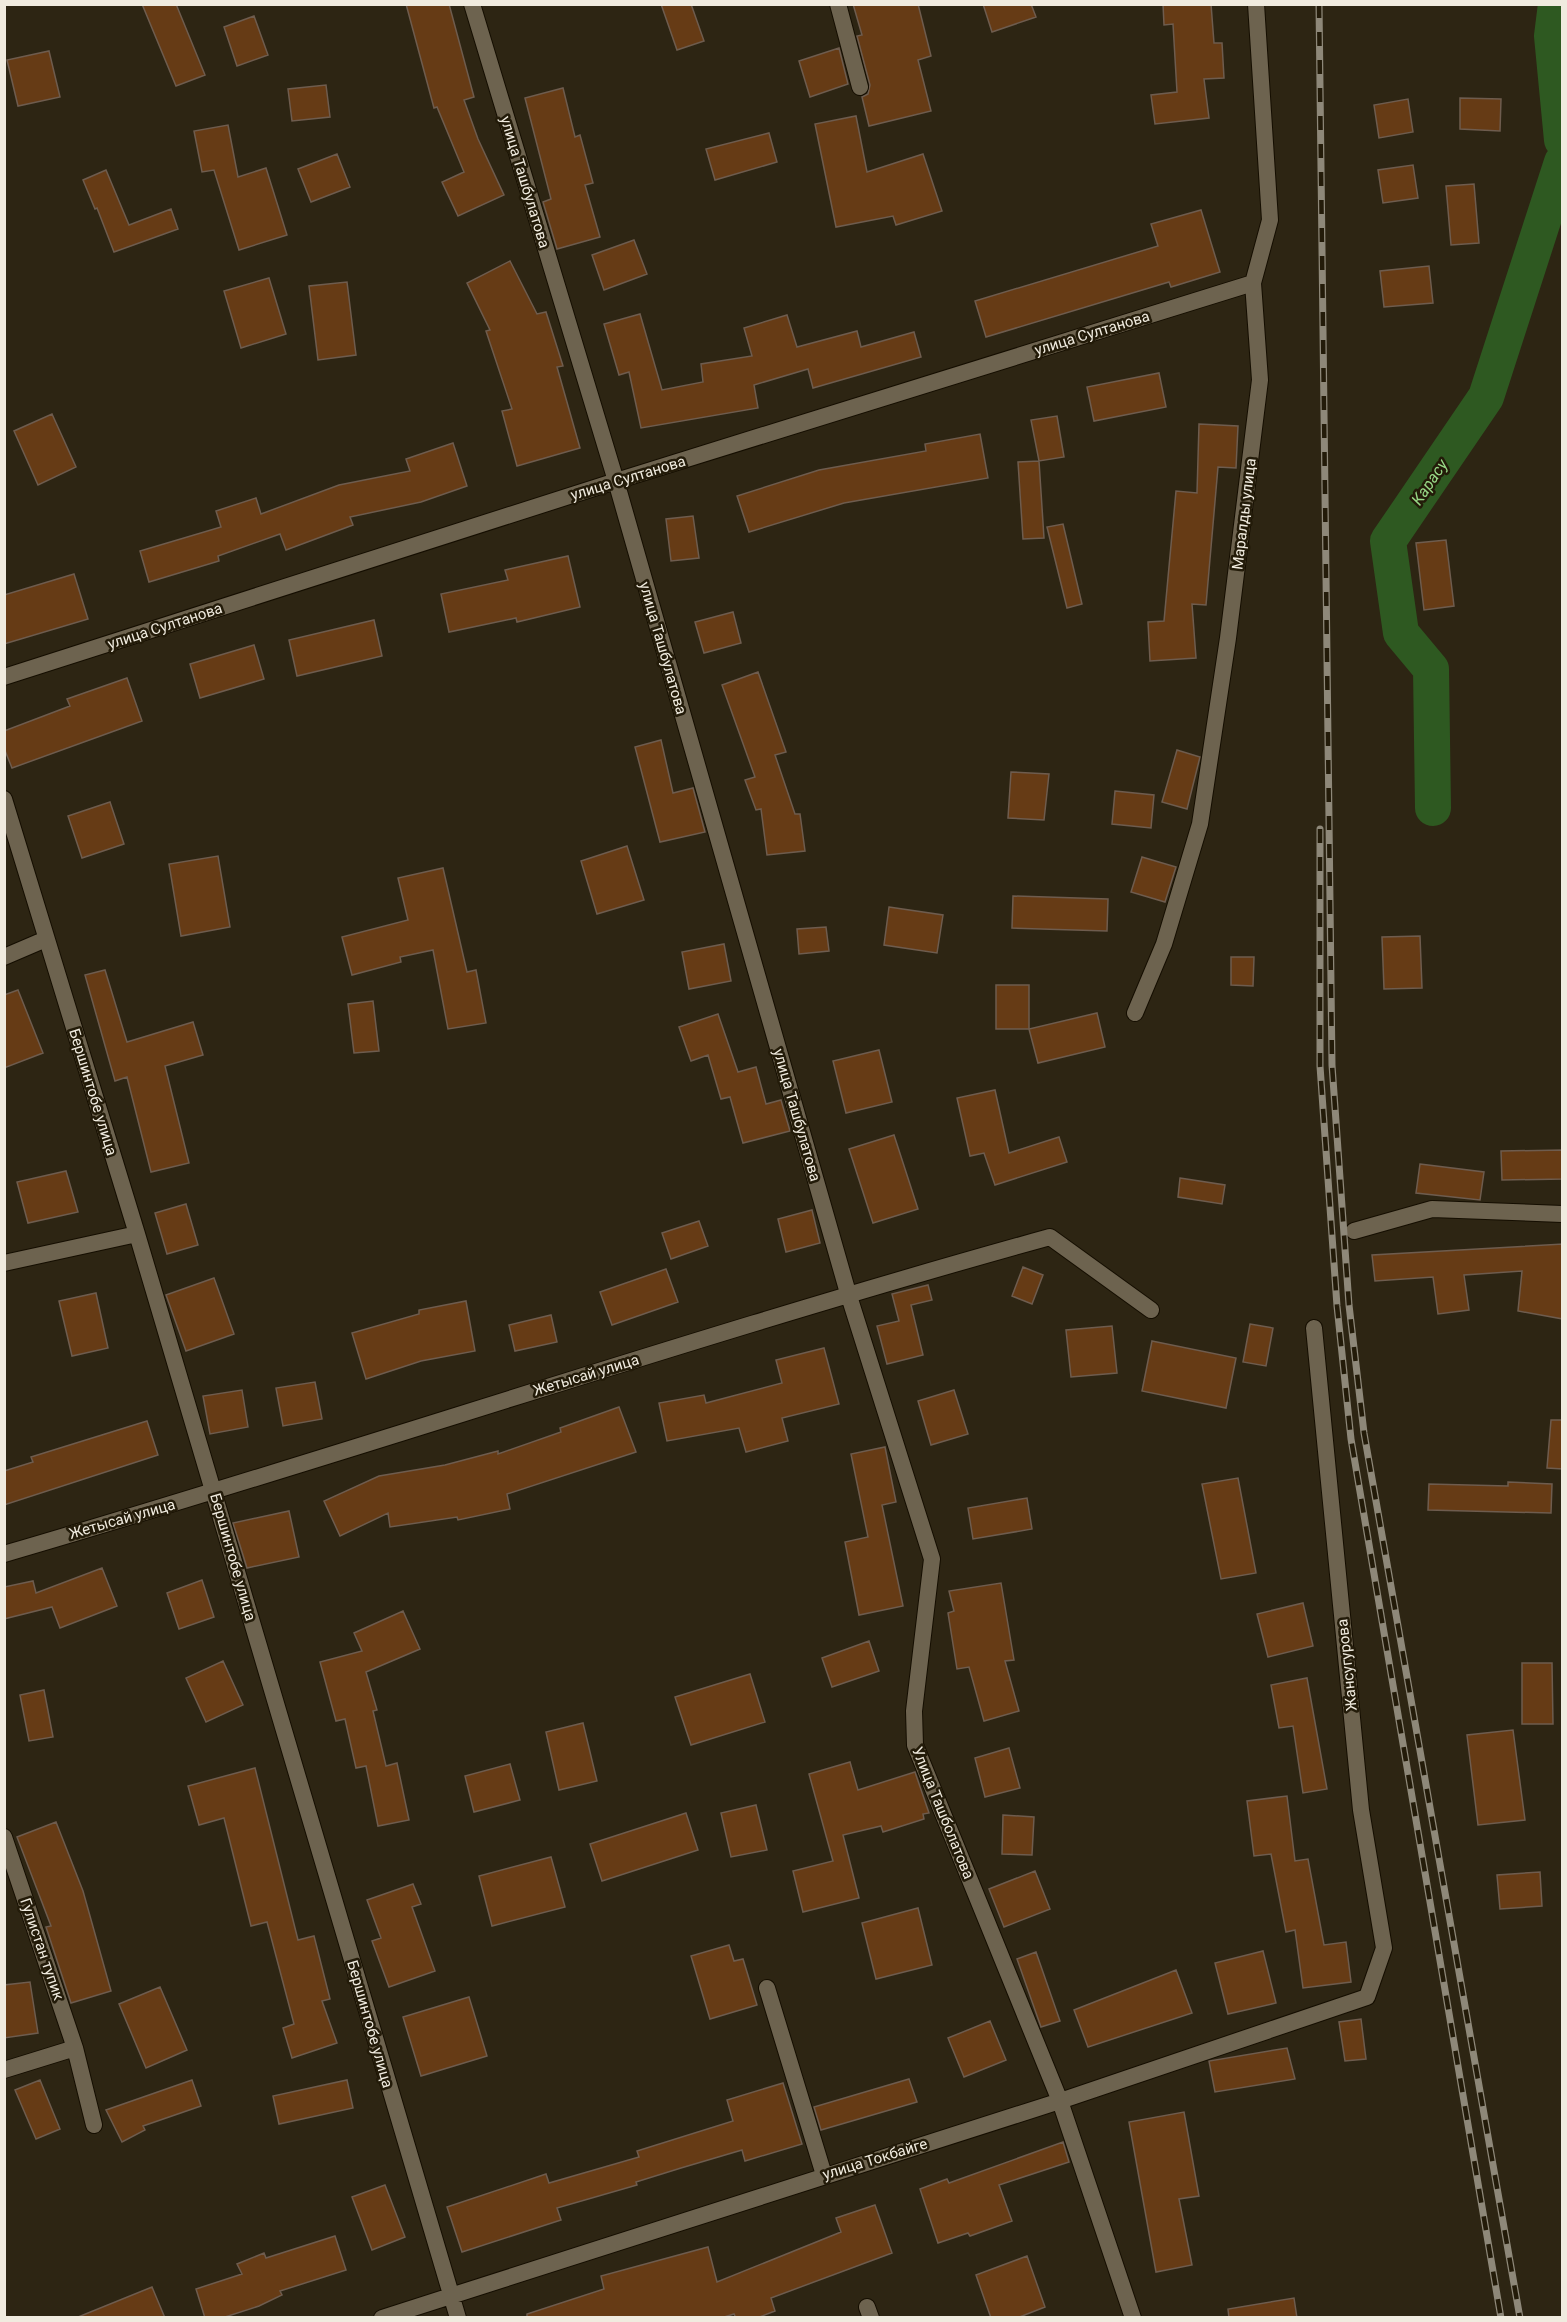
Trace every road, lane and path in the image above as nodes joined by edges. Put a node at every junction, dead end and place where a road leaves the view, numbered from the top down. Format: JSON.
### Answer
{"nodes":[{"id":1,"x":472,"y":4,"type":"edge"},
{"id":2,"x":838,"y":4,"type":"edge"},
{"id":3,"x":1256,"y":4,"type":"edge"},
{"id":4,"x":860,"y":87,"type":"dead end"},
{"id":5,"x":1253,"y":283,"type":"junction"},
{"id":6,"x":616,"y":481,"type":"junction"},
{"id":7,"x":4,"y":677,"type":"edge"},
{"id":8,"x":4,"y":799,"type":"edge"},
{"id":9,"x":46,"y":939,"type":"junction"},
{"id":10,"x":4,"y":957,"type":"edge"},
{"id":11,"x":1135,"y":1013,"type":"dead end"},
{"id":12,"x":1563,"y":1214,"type":"edge"},
{"id":13,"x":1354,"y":1231,"type":"dead end"},
{"id":14,"x":137,"y":1234,"type":"junction"},
{"id":15,"x":4,"y":1263,"type":"edge"},
{"id":16,"x":848,"y":1293,"type":"junction"},
{"id":17,"x":1151,"y":1310,"type":"dead end"},
{"id":18,"x":1314,"y":1328,"type":"dead end"},
{"id":19,"x":214,"y":1492,"type":"junction"},
{"id":20,"x":4,"y":1554,"type":"edge"},
{"id":21,"x":6,"y":1846,"type":"edge"},
{"id":22,"x":766,"y":1988,"type":"dead end"},
{"id":23,"x":1367,"y":1997,"type":"joint"},
{"id":24,"x":75,"y":2048,"type":"junction"},
{"id":25,"x":4,"y":2070,"type":"edge"},
{"id":26,"x":1060,"y":2101,"type":"junction"},
{"id":27,"x":94,"y":2125,"type":"dead end"},
{"id":28,"x":824,"y":2175,"type":"junction"},
{"id":29,"x":450,"y":2297,"type":"junction"},
{"id":30,"x":382,"y":2318,"type":"edge"},
{"id":31,"x":458,"y":2318,"type":"edge"},
{"id":32,"x":1133,"y":2318,"type":"edge"}],
"edges":[{"from":1,"to":6,"type":"street","name":"улица Ташбулатова"},
{"from":2,"to":4,"type":"street"},
{"from":3,"to":5,"type":"street","name":"Маралды улица"},
{"from":5,"to":6,"type":"street","name":"улица Султанова"},
{"from":5,"to":11,"type":"street","name":"Маралды улица"},
{"from":6,"to":7,"type":"street","name":"улица Султанова"},
{"from":6,"to":16,"type":"street","name":"улица Ташбулатова"},
{"from":8,"to":9,"type":"street","name":"Бершинтобе улица"},
{"from":9,"to":10,"type":"street"},
{"from":9,"to":14,"type":"street","name":"Бершинтобе улица"},
{"from":12,"to":13,"type":"street"},
{"from":14,"to":15,"type":"street"},
{"from":14,"to":19,"type":"street","name":"Бершинтобе улица"},
{"from":16,"to":17,"type":"street","name":"Жетысай улица"},
{"from":16,"to":19,"type":"street","name":"Жетысай улица"},
{"from":16,"to":26,"type":"street","name":"Улица Ташболатова"},
{"from":18,"to":23,"type":"street","name":"Жансугурова"},
{"from":19,"to":20,"type":"street","name":"Жетысай улица"},
{"from":19,"to":29,"type":"street","name":"Бершинтобе улица"},
{"from":21,"to":24,"type":"street","name":"Гулистан тупик"},
{"from":22,"to":28,"type":"street"},
{"from":23,"to":26,"type":"street","name":"улица Токбайге"},
{"from":24,"to":25,"type":"street"},
{"from":24,"to":27,"type":"street","name":"Гулистан тупик"},
{"from":26,"to":28,"type":"street","name":"улица Токбайге"},
{"from":26,"to":32,"type":"street","name":"Улица Ташболатова"},
{"from":28,"to":29,"type":"street","name":"улица Токбайге"},
{"from":29,"to":30,"type":"street","name":"улица Токбайге"},
{"from":29,"to":31,"type":"street","name":"Бершинтобе улица"}]}
